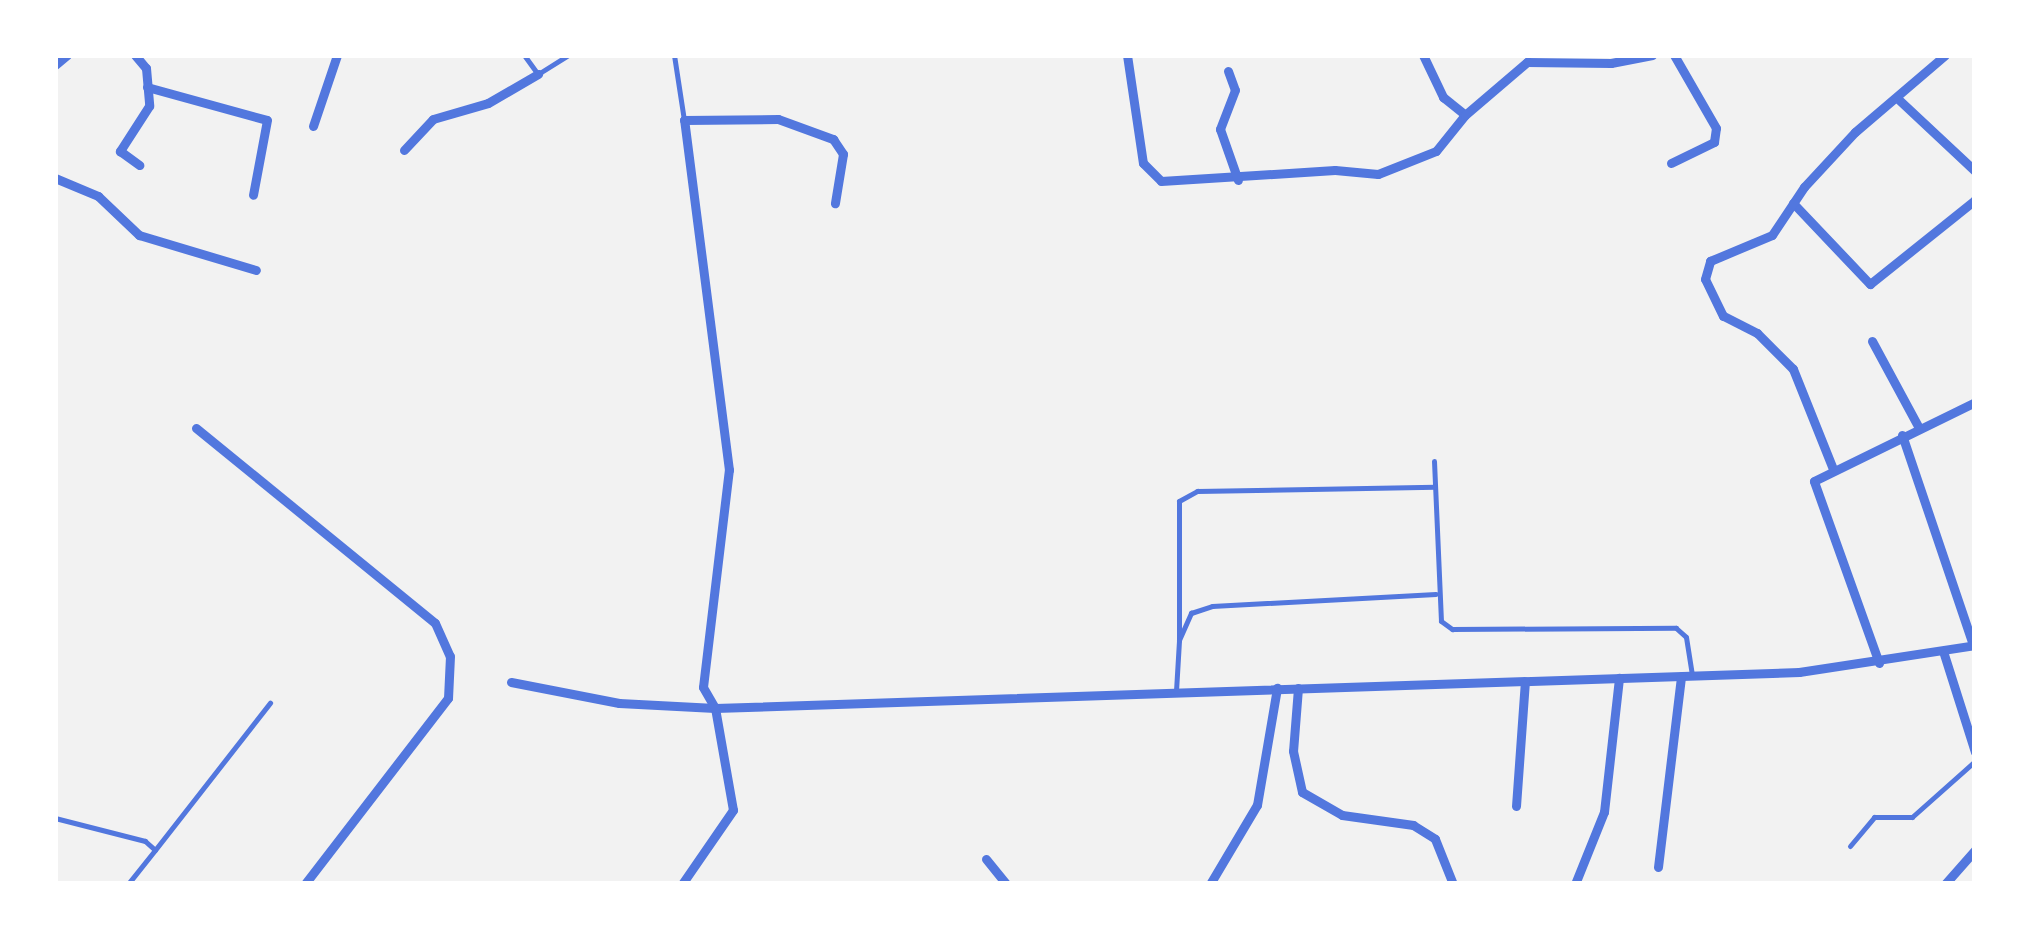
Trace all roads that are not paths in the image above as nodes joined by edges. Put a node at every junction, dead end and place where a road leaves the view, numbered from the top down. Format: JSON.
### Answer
{"nodes":[{"id":1,"x":66,"y":55,"type":"edge"},
{"id":2,"x":135,"y":55,"type":"edge"},
{"id":3,"x":336,"y":55,"type":"edge"},
{"id":4,"x":524,"y":55,"type":"edge"},
{"id":5,"x":568,"y":55,"type":"edge"},
{"id":6,"x":674,"y":55,"type":"edge"},
{"id":7,"x":1127,"y":55,"type":"edge"},
{"id":8,"x":1423,"y":55,"type":"edge"},
{"id":9,"x":1652,"y":55,"type":"edge"},
{"id":10,"x":1674,"y":55,"type":"edge"},
{"id":11,"x":1944,"y":55,"type":"edge"},
{"id":12,"x":1525,"y":58,"type":"edge"},
{"id":13,"x":55,"y":65,"type":"edge"},
{"id":14,"x":1228,"y":71,"type":"dead end"},
{"id":15,"x":538,"y":74,"type":"junction"},
{"id":16,"x":148,"y":87,"type":"junction"},
{"id":17,"x":1897,"y":98,"type":"junction"},
{"id":18,"x":1465,"y":115,"type":"junction"},
{"id":19,"x":684,"y":120,"type":"junction"},
{"id":20,"x":313,"y":126,"type":"dead end"},
{"id":21,"x":404,"y":150,"type":"dead end"},
{"id":22,"x":1671,"y":163,"type":"dead end"},
{"id":23,"x":140,"y":165,"type":"dead end"},
{"id":24,"x":1975,"y":171,"type":"edge"},
{"id":25,"x":55,"y":178,"type":"edge"},
{"id":26,"x":1238,"y":180,"type":"junction"},
{"id":27,"x":253,"y":195,"type":"dead end"},
{"id":28,"x":1975,"y":200,"type":"edge"},
{"id":29,"x":835,"y":203,"type":"dead end"},
{"id":30,"x":1793,"y":203,"type":"junction"},
{"id":31,"x":256,"y":270,"type":"dead end"},
{"id":32,"x":1872,"y":342,"type":"dead end"},
{"id":33,"x":1975,"y":402,"type":"edge"},
{"id":34,"x":1918,"y":426,"type":"junction"},
{"id":35,"x":196,"y":428,"type":"dead end"},
{"id":36,"x":1902,"y":436,"type":"junction"},
{"id":37,"x":1434,"y":461,"type":"dead end"},
{"id":38,"x":1833,"y":468,"type":"junction"},
{"id":39,"x":1435,"y":488,"type":"junction"},
{"id":40,"x":1436,"y":594,"type":"junction"},
{"id":41,"x":1179,"y":640,"type":"junction"},
{"id":42,"x":1974,"y":645,"type":"edge"},
{"id":43,"x":1943,"y":651,"type":"junction"},
{"id":44,"x":1879,"y":663,"type":"junction"},
{"id":45,"x":1686,"y":676,"type":"junction"},
{"id":46,"x":1619,"y":678,"type":"junction"},
{"id":47,"x":1525,"y":681,"type":"junction"},
{"id":48,"x":512,"y":682,"type":"dead end"},
{"id":49,"x":1277,"y":688,"type":"junction"},
{"id":50,"x":1298,"y":688,"type":"junction"},
{"id":51,"x":1176,"y":691,"type":"junction"},
{"id":52,"x":270,"y":703,"type":"dead end"},
{"id":53,"x":716,"y":708,"type":"junction"},
{"id":54,"x":1975,"y":752,"type":"edge"},
{"id":55,"x":1975,"y":760,"type":"edge"},
{"id":56,"x":1516,"y":806,"type":"dead end"},
{"id":57,"x":55,"y":818,"type":"edge"},
{"id":58,"x":1850,"y":846,"type":"dead end"},
{"id":59,"x":155,"y":850,"type":"junction"},
{"id":60,"x":1975,"y":850,"type":"edge"},
{"id":61,"x":986,"y":859,"type":"dead end"},
{"id":62,"x":1658,"y":868,"type":"dead end"},
{"id":63,"x":128,"y":884,"type":"edge"},
{"id":64,"x":305,"y":884,"type":"edge"},
{"id":65,"x":682,"y":884,"type":"edge"},
{"id":66,"x":1006,"y":884,"type":"edge"},
{"id":67,"x":1210,"y":884,"type":"edge"},
{"id":68,"x":1453,"y":884,"type":"edge"},
{"id":69,"x":1575,"y":884,"type":"edge"},
{"id":70,"x":1945,"y":884,"type":"edge"}],
"edges":[{"from":1,"to":13,"type":"street"},
{"from":2,"to":16,"type":"street"},
{"from":3,"to":20,"type":"street"},
{"from":4,"to":15,"type":"lane"},
{"from":5,"to":15,"type":"lane"},
{"from":6,"to":19,"type":"lane"},
{"from":7,"to":26,"type":"street"},
{"from":8,"to":18,"type":"street"},
{"from":9,"to":12,"type":"street"},
{"from":10,"to":22,"type":"street"},
{"from":11,"to":17,"type":"street"},
{"from":12,"to":18,"type":"street"},
{"from":14,"to":26,"type":"street"},
{"from":15,"to":21,"type":"street"},
{"from":16,"to":23,"type":"street"},
{"from":16,"to":27,"type":"street"},
{"from":17,"to":24,"type":"street"},
{"from":17,"to":30,"type":"street"},
{"from":18,"to":26,"type":"street"},
{"from":19,"to":29,"type":"street"},
{"from":19,"to":53,"type":"street"},
{"from":25,"to":31,"type":"street"},
{"from":28,"to":30,"type":"street"},
{"from":30,"to":38,"type":"street"},
{"from":32,"to":34,"type":"street"},
{"from":33,"to":34,"type":"street"},
{"from":34,"to":36,"type":"street"},
{"from":35,"to":64,"type":"street"},
{"from":36,"to":38,"type":"street"},
{"from":36,"to":42,"type":"street"},
{"from":37,"to":39,"type":"lane"},
{"from":38,"to":44,"type":"street"},
{"from":39,"to":40,"type":"lane"},
{"from":39,"to":41,"type":"lane"},
{"from":40,"to":41,"type":"lane"},
{"from":40,"to":45,"type":"lane"},
{"from":41,"to":51,"type":"lane"},
{"from":42,"to":43,"type":"street"},
{"from":43,"to":44,"type":"street"},
{"from":43,"to":54,"type":"street"},
{"from":44,"to":45,"type":"street"},
{"from":45,"to":46,"type":"street"},
{"from":45,"to":62,"type":"street"},
{"from":46,"to":47,"type":"street"},
{"from":46,"to":69,"type":"street"},
{"from":47,"to":50,"type":"street"},
{"from":47,"to":56,"type":"street"},
{"from":48,"to":53,"type":"street"},
{"from":49,"to":50,"type":"street"},
{"from":49,"to":51,"type":"street"},
{"from":49,"to":67,"type":"street"},
{"from":50,"to":68,"type":"street"},
{"from":51,"to":53,"type":"street"},
{"from":52,"to":59,"type":"lane"},
{"from":53,"to":65,"type":"street"},
{"from":55,"to":58,"type":"lane"},
{"from":57,"to":59,"type":"lane"},
{"from":59,"to":63,"type":"lane"},
{"from":60,"to":70,"type":"street"},
{"from":61,"to":66,"type":"street"}]}
